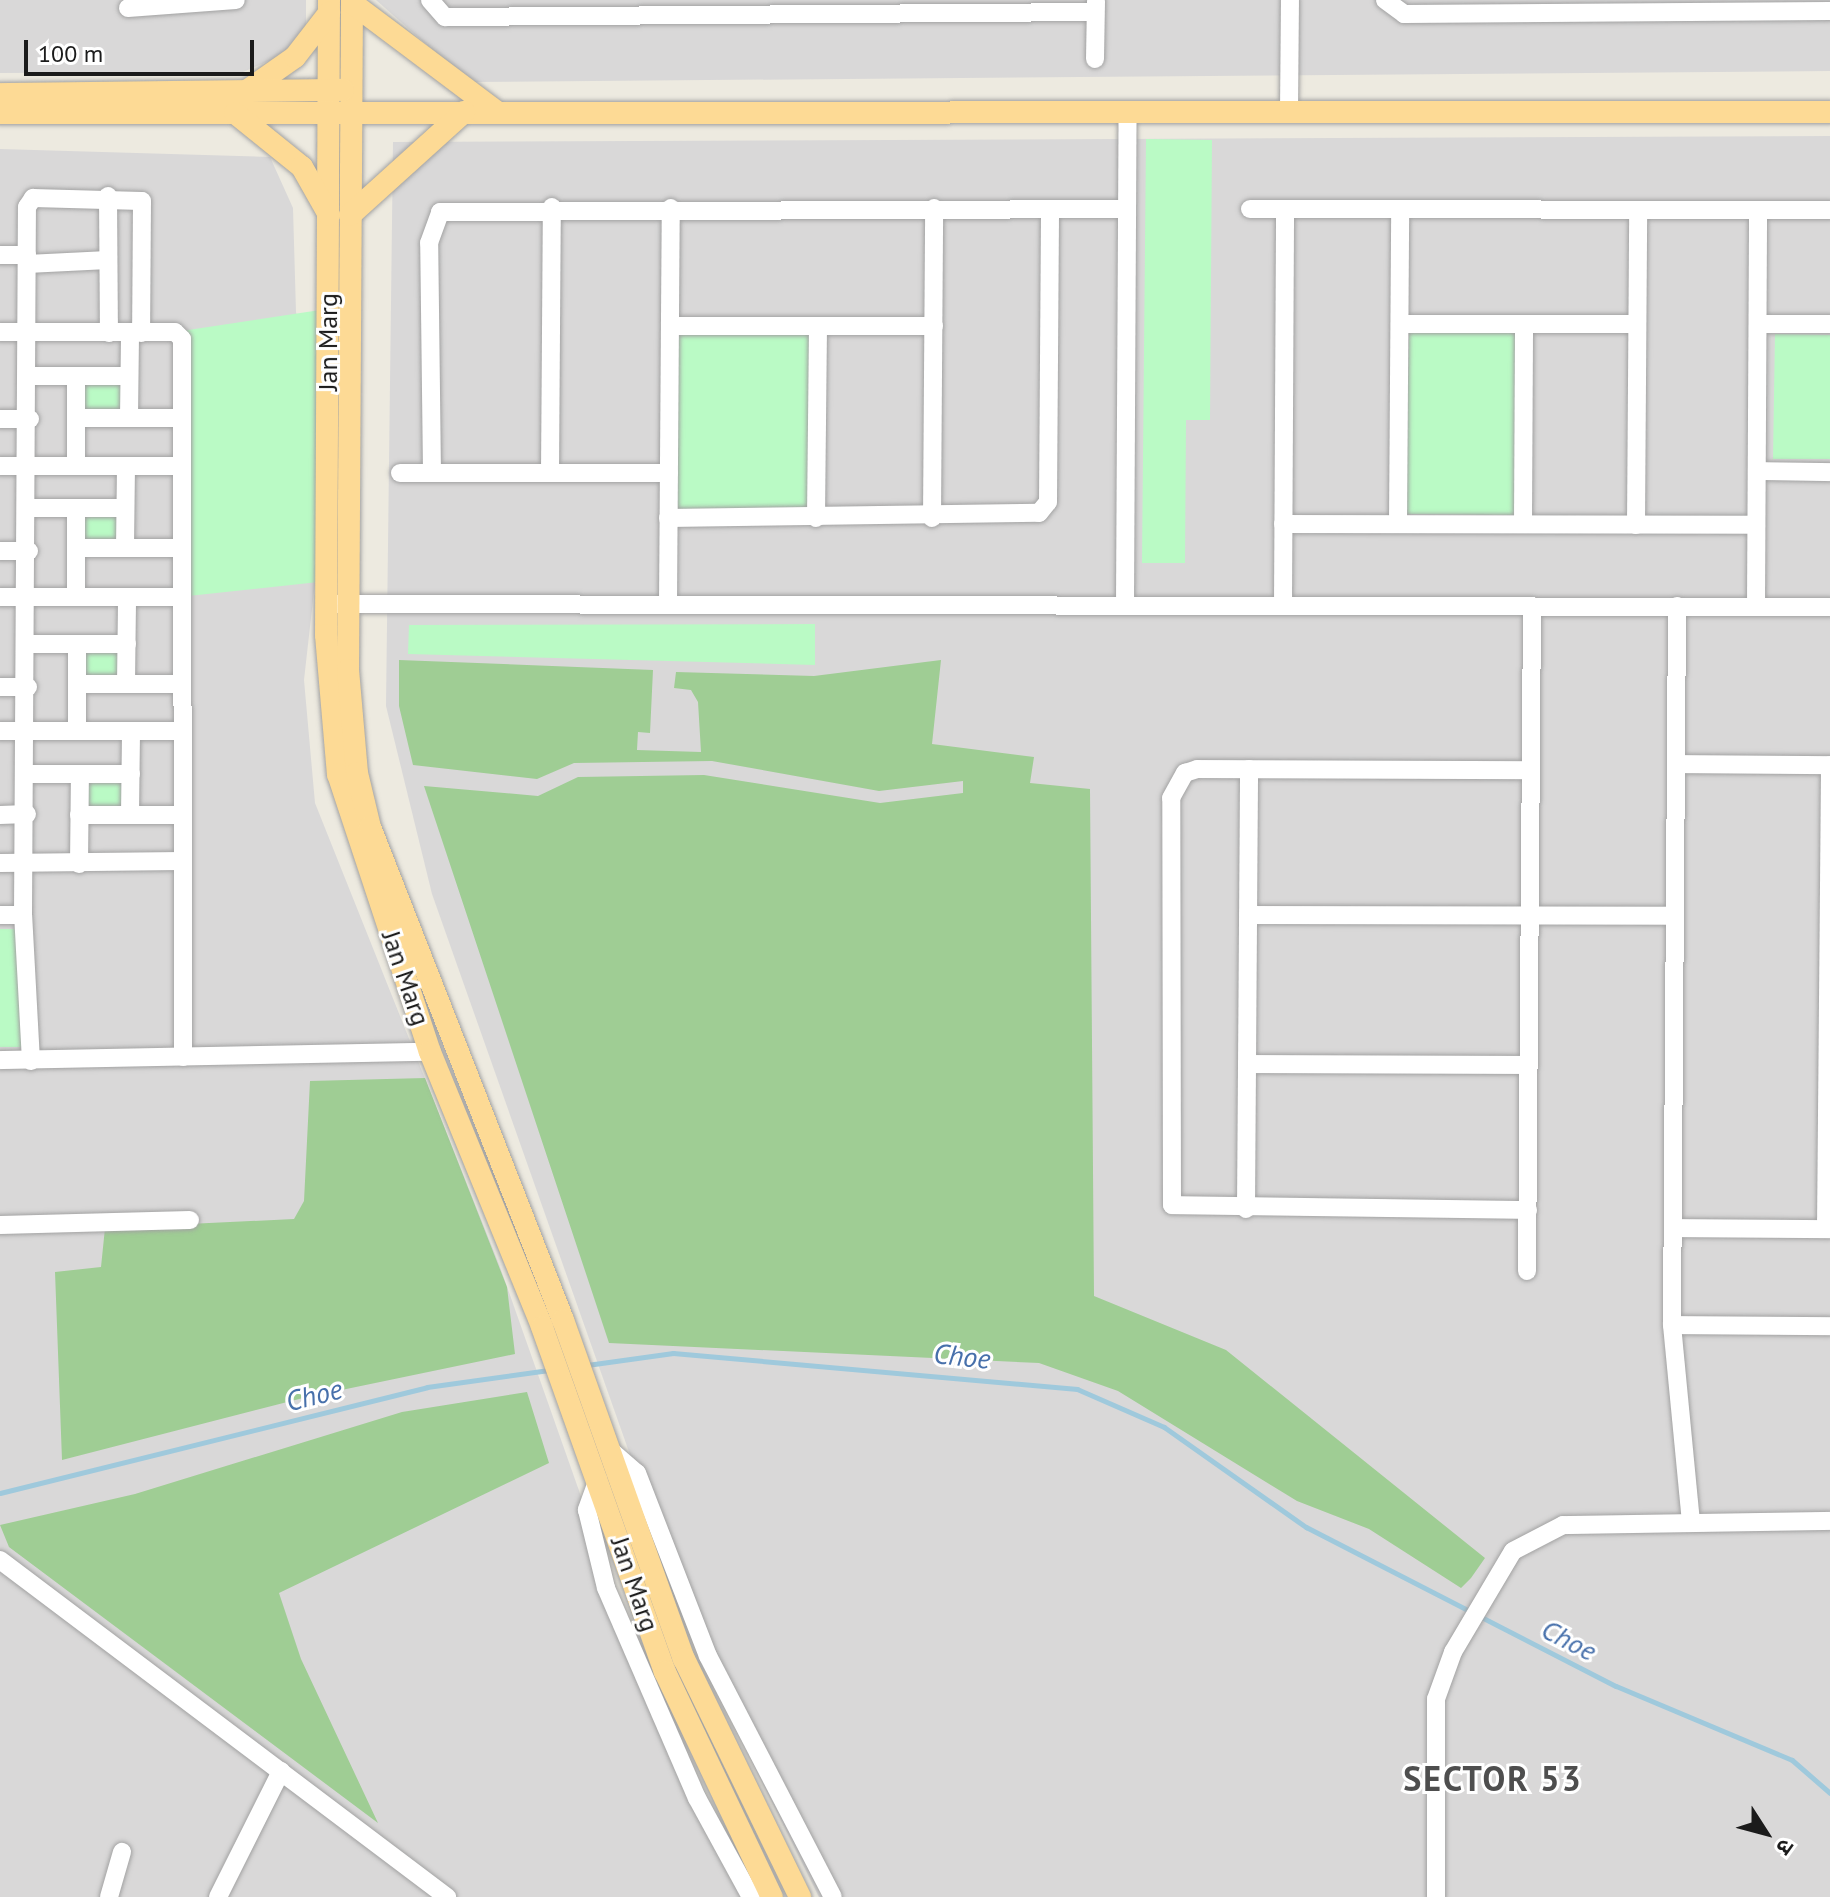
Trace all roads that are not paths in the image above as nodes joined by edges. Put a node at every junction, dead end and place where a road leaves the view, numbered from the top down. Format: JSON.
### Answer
{"nodes":[{"id":1,"x":236,"y":0,"type":"edge"},
{"id":2,"x":430,"y":0,"type":"edge"},
{"id":3,"x":1290,"y":0,"type":"edge"},
{"id":4,"x":1385,"y":0,"type":"edge"},
{"id":5,"x":341,"y":4,"type":"edge"},
{"id":6,"x":838,"y":6,"type":"edge"},
{"id":7,"x":1096,"y":6,"type":"edge"},
{"id":8,"x":710,"y":7,"type":"edge"},
{"id":9,"x":128,"y":8,"type":"dead end"},
{"id":10,"x":1830,"y":11,"type":"edge"},
{"id":11,"x":1095,"y":59,"type":"dead end"},
{"id":12,"x":341,"y":90,"type":"junction"},
{"id":13,"x":247,"y":91,"type":"junction"},
{"id":14,"x":0,"y":94,"type":"edge"},
{"id":15,"x":390,"y":110,"type":"junction"},
{"id":16,"x":234,"y":112,"type":"junction"},
{"id":17,"x":464,"y":112,"type":"junction"},
{"id":18,"x":497,"y":112,"type":"junction"},
{"id":19,"x":1128,"y":112,"type":"junction"},
{"id":20,"x":1289,"y":112,"type":"junction"},
{"id":21,"x":1830,"y":112,"type":"edge"},
{"id":22,"x":0,"y":113,"type":"edge"},
{"id":23,"x":341,"y":115,"type":"junction"},
{"id":24,"x":108,"y":196,"type":"junction"},
{"id":25,"x":552,"y":207,"type":"junction"},
{"id":26,"x":671,"y":208,"type":"junction"},
{"id":27,"x":934,"y":208,"type":"junction"},
{"id":28,"x":1050,"y":209,"type":"junction"},
{"id":29,"x":1127,"y":209,"type":"junction"},
{"id":30,"x":1250,"y":209,"type":"dead end"},
{"id":31,"x":1285,"y":209,"type":"junction"},
{"id":32,"x":1400,"y":210,"type":"junction"},
{"id":33,"x":1638,"y":210,"type":"junction"},
{"id":34,"x":1758,"y":210,"type":"junction"},
{"id":35,"x":1830,"y":210,"type":"edge"},
{"id":36,"x":340,"y":215,"type":"junction"},
{"id":37,"x":0,"y":255,"type":"edge"},
{"id":38,"x":27,"y":260,"type":"junction"},
{"id":39,"x":108,"y":260,"type":"junction"},
{"id":40,"x":1400,"y":324,"type":"junction"},
{"id":41,"x":1524,"y":324,"type":"junction"},
{"id":42,"x":1637,"y":324,"type":"junction"},
{"id":43,"x":1758,"y":324,"type":"junction"},
{"id":44,"x":1830,"y":324,"type":"edge"},
{"id":45,"x":670,"y":326,"type":"junction"},
{"id":46,"x":818,"y":326,"type":"junction"},
{"id":47,"x":934,"y":326,"type":"junction"},
{"id":48,"x":0,"y":332,"type":"edge"},
{"id":49,"x":30,"y":332,"type":"junction"},
{"id":50,"x":109,"y":333,"type":"junction"},
{"id":51,"x":135,"y":333,"type":"junction"},
{"id":52,"x":30,"y":376,"type":"junction"},
{"id":53,"x":76,"y":376,"type":"junction"},
{"id":54,"x":129,"y":376,"type":"junction"},
{"id":55,"x":76,"y":418,"type":"junction"},
{"id":56,"x":129,"y":418,"type":"junction"},
{"id":57,"x":180,"y":418,"type":"junction"},
{"id":58,"x":0,"y":419,"type":"edge"},
{"id":59,"x":30,"y":419,"type":"junction"},
{"id":60,"x":0,"y":466,"type":"edge"},
{"id":61,"x":29,"y":466,"type":"junction"},
{"id":62,"x":76,"y":466,"type":"junction"},
{"id":63,"x":126,"y":466,"type":"junction"},
{"id":64,"x":180,"y":466,"type":"junction"},
{"id":65,"x":1757,"y":471,"type":"junction"},
{"id":66,"x":1830,"y":472,"type":"edge"},
{"id":67,"x":400,"y":473,"type":"dead end"},
{"id":68,"x":432,"y":473,"type":"junction"},
{"id":69,"x":550,"y":473,"type":"junction"},
{"id":70,"x":669,"y":473,"type":"junction"},
{"id":71,"x":29,"y":508,"type":"junction"},
{"id":72,"x":76,"y":508,"type":"junction"},
{"id":73,"x":125,"y":508,"type":"junction"},
{"id":74,"x":668,"y":518,"type":"junction"},
{"id":75,"x":816,"y":518,"type":"junction"},
{"id":76,"x":932,"y":518,"type":"junction"},
{"id":77,"x":1283,"y":524,"type":"junction"},
{"id":78,"x":1398,"y":524,"type":"junction"},
{"id":79,"x":1523,"y":524,"type":"junction"},
{"id":80,"x":1636,"y":525,"type":"junction"},
{"id":81,"x":1756,"y":525,"type":"junction"},
{"id":82,"x":76,"y":548,"type":"junction"},
{"id":83,"x":125,"y":548,"type":"junction"},
{"id":84,"x":180,"y":548,"type":"junction"},
{"id":85,"x":0,"y":551,"type":"edge"},
{"id":86,"x":29,"y":551,"type":"junction"},
{"id":87,"x":0,"y":597,"type":"edge"},
{"id":88,"x":29,"y":597,"type":"junction"},
{"id":89,"x":76,"y":597,"type":"junction"},
{"id":90,"x":127,"y":597,"type":"junction"},
{"id":91,"x":179,"y":597,"type":"junction"},
{"id":92,"x":338,"y":604,"type":"junction"},
{"id":93,"x":668,"y":604,"type":"junction"},
{"id":94,"x":1125,"y":605,"type":"junction"},
{"id":95,"x":1283,"y":605,"type":"junction"},
{"id":96,"x":1532,"y":606,"type":"junction"},
{"id":97,"x":1677,"y":606,"type":"junction"},
{"id":98,"x":1756,"y":607,"type":"junction"},
{"id":99,"x":1830,"y":607,"type":"edge"},
{"id":100,"x":29,"y":644,"type":"junction"},
{"id":101,"x":77,"y":644,"type":"junction"},
{"id":102,"x":127,"y":644,"type":"junction"},
{"id":103,"x":338,"y":680,"type":"junction"},
{"id":104,"x":77,"y":684,"type":"junction"},
{"id":105,"x":126,"y":684,"type":"junction"},
{"id":106,"x":179,"y":684,"type":"junction"},
{"id":107,"x":0,"y":687,"type":"edge"},
{"id":108,"x":28,"y":687,"type":"junction"},
{"id":109,"x":0,"y":731,"type":"edge"},
{"id":110,"x":28,"y":731,"type":"junction"},
{"id":111,"x":77,"y":731,"type":"junction"},
{"id":112,"x":131,"y":731,"type":"junction"},
{"id":113,"x":179,"y":731,"type":"junction"},
{"id":114,"x":1676,"y":764,"type":"junction"},
{"id":115,"x":1830,"y":765,"type":"edge"},
{"id":116,"x":1249,"y":769,"type":"junction"},
{"id":117,"x":1531,"y":770,"type":"junction"},
{"id":118,"x":28,"y":774,"type":"junction"},
{"id":119,"x":80,"y":774,"type":"junction"},
{"id":120,"x":131,"y":774,"type":"junction"},
{"id":121,"x":27,"y":814,"type":"junction"},
{"id":122,"x":0,"y":815,"type":"edge"},
{"id":123,"x":79,"y":815,"type":"junction"},
{"id":124,"x":130,"y":815,"type":"junction"},
{"id":125,"x":178,"y":815,"type":"junction"},
{"id":126,"x":182,"y":861,"type":"junction"},
{"id":127,"x":0,"y":863,"type":"edge"},
{"id":128,"x":25,"y":863,"type":"junction"},
{"id":129,"x":79,"y":864,"type":"junction"},
{"id":130,"x":0,"y":915,"type":"edge"},
{"id":131,"x":23,"y":915,"type":"junction"},
{"id":132,"x":1248,"y":915,"type":"junction"},
{"id":133,"x":1530,"y":916,"type":"junction"},
{"id":134,"x":1675,"y":916,"type":"junction"},
{"id":135,"x":1829,"y":916,"type":"edge"},
{"id":136,"x":430,"y":1052,"type":"junction"},
{"id":137,"x":183,"y":1057,"type":"junction"},
{"id":138,"x":0,"y":1060,"type":"edge"},
{"id":139,"x":31,"y":1061,"type":"junction"},
{"id":140,"x":1247,"y":1064,"type":"junction"},
{"id":141,"x":1529,"y":1065,"type":"junction"},
{"id":142,"x":1829,"y":1080,"type":"edge"},
{"id":143,"x":1246,"y":1209,"type":"junction"},
{"id":144,"x":1528,"y":1210,"type":"junction"},
{"id":145,"x":190,"y":1220,"type":"dead end"},
{"id":146,"x":0,"y":1225,"type":"edge"},
{"id":147,"x":1673,"y":1228,"type":"junction"},
{"id":148,"x":1828,"y":1229,"type":"edge"},
{"id":149,"x":1527,"y":1271,"type":"dead end"},
{"id":150,"x":553,"y":1324,"type":"junction"},
{"id":151,"x":1672,"y":1325,"type":"junction"},
{"id":152,"x":1830,"y":1326,"type":"edge"},
{"id":153,"x":586,"y":1415,"type":"junction"},
{"id":154,"x":608,"y":1448,"type":"junction"},
{"id":155,"x":598,"y":1479,"type":"junction"},
{"id":156,"x":1830,"y":1521,"type":"edge"},
{"id":157,"x":1691,"y":1522,"type":"junction"},
{"id":158,"x":0,"y":1560,"type":"edge"},
{"id":159,"x":281,"y":1771,"type":"junction"},
{"id":160,"x":122,"y":1852,"type":"dead end"},
{"id":161,"x":109,"y":1897,"type":"edge"},
{"id":162,"x":218,"y":1897,"type":"edge"},
{"id":163,"x":447,"y":1897,"type":"edge"},
{"id":164,"x":751,"y":1897,"type":"edge"},
{"id":165,"x":772,"y":1897,"type":"edge"},
{"id":166,"x":800,"y":1897,"type":"edge"},
{"id":167,"x":833,"y":1897,"type":"edge"},
{"id":168,"x":1436,"y":1897,"type":"edge"}],
"edges":[{"from":1,"to":9,"type":"street"},
{"from":2,"to":8,"type":"street"},
{"from":3,"to":20,"type":"street"},
{"from":4,"to":10,"type":"street"},
{"from":5,"to":12,"type":"main road","name":"Jan Marg"},
{"from":5,"to":13,"type":"main road"},
{"from":5,"to":18,"type":"main road"},
{"from":6,"to":7,"type":"street"},
{"from":6,"to":8,"type":"street"},
{"from":7,"to":11,"type":"street"},
{"from":12,"to":13,"type":"main road"},
{"from":12,"to":15,"type":"main road"},
{"from":12,"to":23,"type":"main road","name":"Jan Marg"},
{"from":13,"to":14,"type":"main road"},
{"from":15,"to":17,"type":"main road"},
{"from":15,"to":23,"type":"main road"},
{"from":16,"to":22,"type":"main road"},
{"from":16,"to":23,"type":"main road"},
{"from":16,"to":36,"type":"main road"},
{"from":17,"to":18,"type":"main road"},
{"from":17,"to":36,"type":"main road"},
{"from":18,"to":19,"type":"main road"},
{"from":19,"to":20,"type":"main road"},
{"from":19,"to":29,"type":"street"},
{"from":20,"to":21,"type":"main road"},
{"from":23,"to":36,"type":"main road","name":"Jan Marg"},
{"from":24,"to":38,"type":"street"},
{"from":24,"to":39,"type":"street"},
{"from":24,"to":51,"type":"street"},
{"from":25,"to":26,"type":"street"},
{"from":25,"to":68,"type":"street"},
{"from":25,"to":69,"type":"street"},
{"from":26,"to":27,"type":"street"},
{"from":26,"to":45,"type":"street"},
{"from":27,"to":28,"type":"street"},
{"from":27,"to":47,"type":"street"},
{"from":28,"to":29,"type":"street"},
{"from":28,"to":76,"type":"street"},
{"from":29,"to":94,"type":"street"},
{"from":30,"to":31,"type":"street"},
{"from":31,"to":32,"type":"street"},
{"from":31,"to":77,"type":"street"},
{"from":32,"to":33,"type":"street"},
{"from":32,"to":40,"type":"street"},
{"from":33,"to":34,"type":"street"},
{"from":33,"to":42,"type":"street"},
{"from":34,"to":35,"type":"street"},
{"from":34,"to":43,"type":"street"},
{"from":36,"to":92,"type":"main road","name":"Jan Marg"},
{"from":37,"to":38,"type":"street"},
{"from":38,"to":39,"type":"street"},
{"from":38,"to":49,"type":"street"},
{"from":39,"to":50,"type":"street"},
{"from":40,"to":41,"type":"street"},
{"from":40,"to":78,"type":"street"},
{"from":41,"to":42,"type":"street"},
{"from":41,"to":79,"type":"street"},
{"from":42,"to":80,"type":"street"},
{"from":43,"to":44,"type":"street"},
{"from":43,"to":65,"type":"street"},
{"from":45,"to":46,"type":"street"},
{"from":45,"to":70,"type":"street"},
{"from":46,"to":47,"type":"street"},
{"from":46,"to":75,"type":"street"},
{"from":47,"to":76,"type":"street"},
{"from":48,"to":49,"type":"street"},
{"from":49,"to":50,"type":"street"},
{"from":49,"to":52,"type":"street"},
{"from":50,"to":51,"type":"street"},
{"from":51,"to":54,"type":"street"},
{"from":51,"to":57,"type":"street"},
{"from":52,"to":53,"type":"street"},
{"from":52,"to":59,"type":"street"},
{"from":53,"to":54,"type":"street"},
{"from":53,"to":55,"type":"street"},
{"from":54,"to":56,"type":"street"},
{"from":55,"to":56,"type":"street"},
{"from":55,"to":62,"type":"street"},
{"from":56,"to":57,"type":"street"},
{"from":57,"to":64,"type":"street"},
{"from":58,"to":59,"type":"street"},
{"from":59,"to":61,"type":"street"},
{"from":60,"to":61,"type":"street"},
{"from":61,"to":62,"type":"street"},
{"from":61,"to":71,"type":"street"},
{"from":62,"to":63,"type":"street"},
{"from":63,"to":64,"type":"street"},
{"from":63,"to":73,"type":"street"},
{"from":64,"to":84,"type":"street"},
{"from":65,"to":66,"type":"street"},
{"from":65,"to":81,"type":"street"},
{"from":67,"to":68,"type":"street"},
{"from":68,"to":69,"type":"street"},
{"from":69,"to":70,"type":"street"},
{"from":70,"to":74,"type":"street"},
{"from":71,"to":72,"type":"street"},
{"from":71,"to":86,"type":"street"},
{"from":72,"to":73,"type":"street"},
{"from":72,"to":82,"type":"street"},
{"from":73,"to":83,"type":"street"},
{"from":74,"to":75,"type":"street"},
{"from":74,"to":93,"type":"street"},
{"from":75,"to":76,"type":"street"},
{"from":77,"to":78,"type":"street"},
{"from":77,"to":95,"type":"street"},
{"from":78,"to":79,"type":"street"},
{"from":79,"to":80,"type":"street"},
{"from":80,"to":81,"type":"street"},
{"from":81,"to":98,"type":"street"},
{"from":82,"to":83,"type":"street"},
{"from":82,"to":89,"type":"street"},
{"from":83,"to":84,"type":"street"},
{"from":84,"to":91,"type":"street"},
{"from":85,"to":86,"type":"street"},
{"from":86,"to":88,"type":"street"},
{"from":87,"to":88,"type":"street"},
{"from":88,"to":89,"type":"street"},
{"from":88,"to":100,"type":"street"},
{"from":89,"to":90,"type":"street"},
{"from":90,"to":91,"type":"street"},
{"from":90,"to":102,"type":"street"},
{"from":91,"to":106,"type":"street"},
{"from":92,"to":93,"type":"street"},
{"from":92,"to":103,"type":"main road","name":"Jan Marg"},
{"from":92,"to":103,"type":"main road","name":"Jan Marg"},
{"from":93,"to":94,"type":"street"},
{"from":94,"to":95,"type":"street"},
{"from":95,"to":96,"type":"street"},
{"from":96,"to":97,"type":"street"},
{"from":96,"to":117,"type":"street"},
{"from":97,"to":98,"type":"street"},
{"from":97,"to":114,"type":"street"},
{"from":98,"to":99,"type":"street"},
{"from":100,"to":101,"type":"street"},
{"from":100,"to":108,"type":"street"},
{"from":101,"to":102,"type":"street"},
{"from":101,"to":104,"type":"street"},
{"from":102,"to":105,"type":"street"},
{"from":103,"to":136,"type":"main road","name":"Jan Marg"},
{"from":103,"to":150,"type":"main road","name":"Jan Marg"},
{"from":104,"to":105,"type":"street"},
{"from":104,"to":111,"type":"street"},
{"from":105,"to":106,"type":"street"},
{"from":106,"to":113,"type":"street"},
{"from":107,"to":108,"type":"street"},
{"from":108,"to":110,"type":"street"},
{"from":109,"to":110,"type":"street"},
{"from":110,"to":111,"type":"street"},
{"from":110,"to":118,"type":"street"},
{"from":111,"to":112,"type":"street"},
{"from":112,"to":113,"type":"street"},
{"from":112,"to":120,"type":"street"},
{"from":113,"to":125,"type":"street"},
{"from":114,"to":115,"type":"street"},
{"from":114,"to":134,"type":"street"},
{"from":115,"to":135,"type":"street"},
{"from":116,"to":117,"type":"street"},
{"from":116,"to":132,"type":"street"},
{"from":116,"to":143,"type":"street"},
{"from":117,"to":133,"type":"street"},
{"from":118,"to":119,"type":"street"},
{"from":118,"to":121,"type":"street"},
{"from":119,"to":120,"type":"street"},
{"from":119,"to":123,"type":"street"},
{"from":120,"to":124,"type":"street"},
{"from":121,"to":122,"type":"street"},
{"from":121,"to":128,"type":"street"},
{"from":123,"to":124,"type":"street"},
{"from":123,"to":129,"type":"street"},
{"from":124,"to":125,"type":"street"},
{"from":125,"to":126,"type":"street"},
{"from":126,"to":129,"type":"street"},
{"from":126,"to":137,"type":"street"},
{"from":127,"to":128,"type":"street"},
{"from":128,"to":129,"type":"street"},
{"from":128,"to":131,"type":"street"},
{"from":130,"to":131,"type":"street"},
{"from":131,"to":139,"type":"street"},
{"from":132,"to":133,"type":"street"},
{"from":132,"to":140,"type":"street"},
{"from":133,"to":134,"type":"street"},
{"from":133,"to":141,"type":"street"},
{"from":134,"to":147,"type":"street"},
{"from":135,"to":142,"type":"street"},
{"from":136,"to":137,"type":"street"},
{"from":136,"to":150,"type":"main road","name":"Jan Marg"},
{"from":137,"to":139,"type":"street"},
{"from":138,"to":139,"type":"street"},
{"from":140,"to":141,"type":"street"},
{"from":140,"to":143,"type":"street"},
{"from":141,"to":144,"type":"street"},
{"from":142,"to":148,"type":"street"},
{"from":143,"to":144,"type":"street"},
{"from":144,"to":149,"type":"street"},
{"from":145,"to":146,"type":"street"},
{"from":147,"to":148,"type":"street"},
{"from":147,"to":151,"type":"street"},
{"from":150,"to":153,"type":"main road","name":"Jan Marg"},
{"from":151,"to":152,"type":"street"},
{"from":151,"to":157,"type":"street"},
{"from":153,"to":154,"type":"main road","name":"Jan Marg"},
{"from":153,"to":155,"type":"main road","name":"Jan Marg"},
{"from":154,"to":166,"type":"main road","name":"Jan Marg"},
{"from":154,"to":167,"type":"street"},
{"from":155,"to":164,"type":"street"},
{"from":155,"to":165,"type":"main road","name":"Jan Marg"},
{"from":156,"to":157,"type":"street"},
{"from":157,"to":168,"type":"street"},
{"from":158,"to":159,"type":"street"},
{"from":159,"to":162,"type":"street"},
{"from":159,"to":163,"type":"street"},
{"from":160,"to":161,"type":"street"}]}
